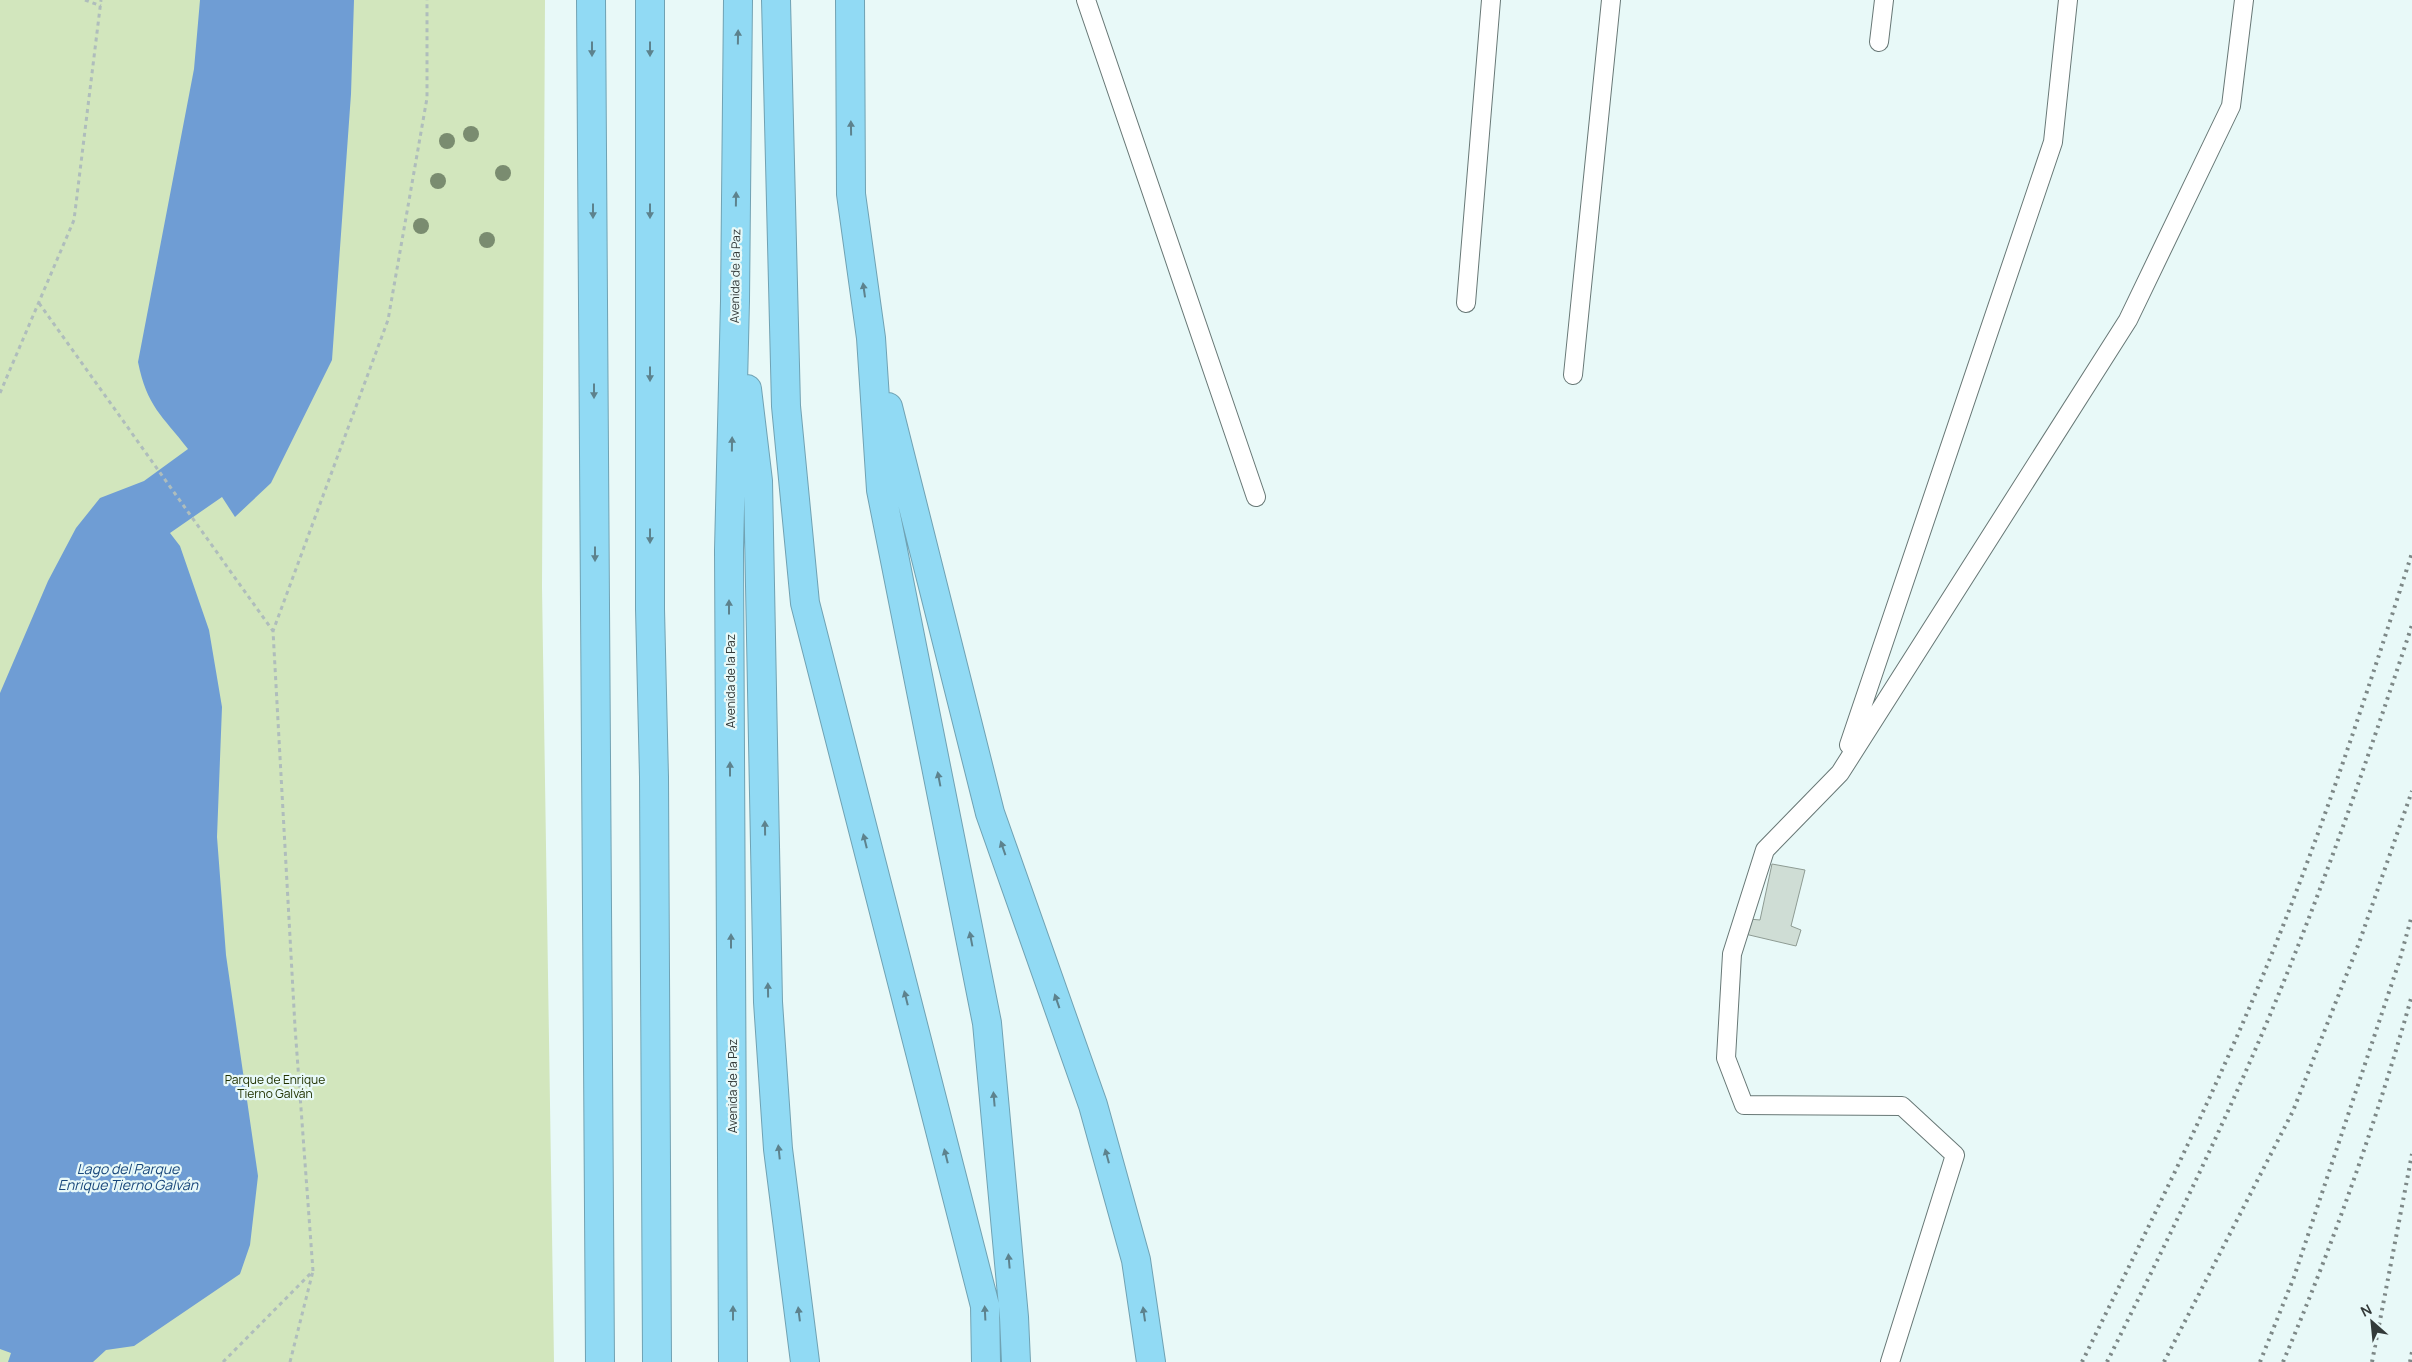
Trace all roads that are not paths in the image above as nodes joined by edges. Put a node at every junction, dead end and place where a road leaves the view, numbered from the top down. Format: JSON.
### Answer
{"nodes":[{"id":1,"x":591,"y":0,"type":"edge"},
{"id":2,"x":650,"y":0,"type":"edge"},
{"id":3,"x":738,"y":0,"type":"edge"},
{"id":4,"x":776,"y":0,"type":"edge"},
{"id":5,"x":850,"y":0,"type":"edge"},
{"id":6,"x":1086,"y":0,"type":"edge"},
{"id":7,"x":1491,"y":0,"type":"edge"},
{"id":8,"x":1612,"y":0,"type":"edge"},
{"id":9,"x":1884,"y":0,"type":"edge"},
{"id":10,"x":2068,"y":0,"type":"edge"},
{"id":11,"x":2244,"y":0,"type":"edge"},
{"id":12,"x":1879,"y":42,"type":"dead end"},
{"id":13,"x":735,"y":301,"type":"junction"},
{"id":14,"x":1466,"y":303,"type":"dead end"},
{"id":15,"x":871,"y":338,"type":"junction"},
{"id":16,"x":1573,"y":375,"type":"dead end"},
{"id":17,"x":1256,"y":497,"type":"dead end"},
{"id":18,"x":1840,"y":773,"type":"junction"},
{"id":19,"x":600,"y":1362,"type":"edge"},
{"id":20,"x":657,"y":1362,"type":"edge"},
{"id":21,"x":733,"y":1362,"type":"edge"},
{"id":22,"x":805,"y":1362,"type":"edge"},
{"id":23,"x":986,"y":1362,"type":"edge"},
{"id":24,"x":1016,"y":1362,"type":"edge"},
{"id":25,"x":1151,"y":1362,"type":"edge"},
{"id":26,"x":1890,"y":1362,"type":"edge"}],
"edges":[{"from":1,"to":19,"type":"highway","one_way":true},
{"from":2,"to":20,"type":"highway","one_way":true},
{"from":13,"to":3,"type":"highway","name":"Avenida de la Paz","one_way":true},
{"from":23,"to":4,"type":"highway","one_way":true},
{"from":15,"to":5,"type":"highway","one_way":true},
{"from":6,"to":17,"type":"lane"},
{"from":7,"to":14,"type":"lane"},
{"from":8,"to":16,"type":"lane"},
{"from":9,"to":12,"type":"lane"},
{"from":10,"to":18,"type":"lane"},
{"from":11,"to":18,"type":"lane"},
{"from":21,"to":13,"type":"highway","name":"Avenida de la Paz","one_way":true},
{"from":22,"to":13,"type":"highway","one_way":true},
{"from":24,"to":15,"type":"highway","one_way":true},
{"from":25,"to":15,"type":"highway","one_way":true},
{"from":18,"to":26,"type":"lane"}]}
